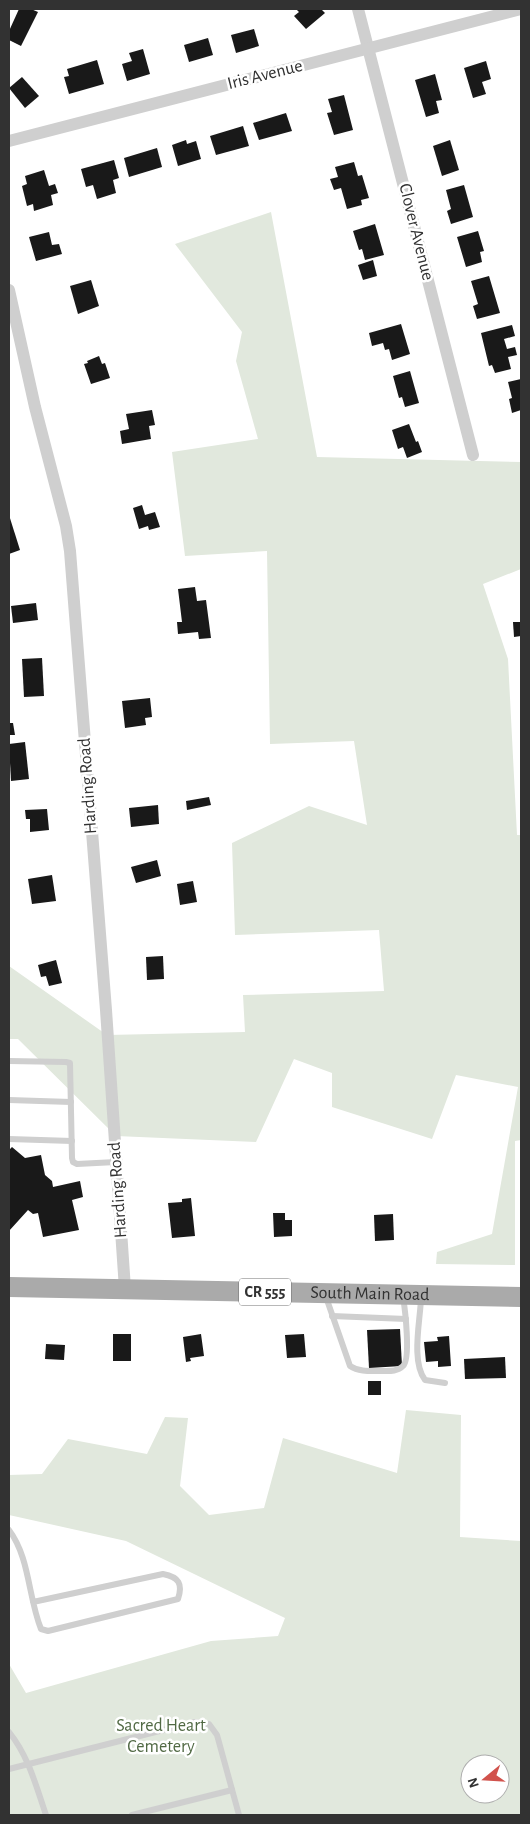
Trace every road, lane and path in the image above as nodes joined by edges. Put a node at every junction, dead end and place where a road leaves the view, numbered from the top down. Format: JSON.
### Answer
{"nodes":[{"id":1,"x":358,"y":9,"type":"edge"},
{"id":2,"x":521,"y":9,"type":"edge"},
{"id":3,"x":368,"y":49,"type":"junction"},
{"id":4,"x":9,"y":141,"type":"edge"},
{"id":5,"x":9,"y":290,"type":"edge"},
{"id":6,"x":473,"y":455,"type":"dead end"},
{"id":7,"x":9,"y":1062,"type":"edge"},
{"id":8,"x":9,"y":1100,"type":"edge"},
{"id":9,"x":71,"y":1102,"type":"junction"},
{"id":10,"x":9,"y":1139,"type":"edge"},
{"id":11,"x":72,"y":1141,"type":"junction"},
{"id":12,"x":116,"y":1162,"type":"junction"},
{"id":13,"x":9,"y":1288,"type":"edge"},
{"id":14,"x":125,"y":1289,"type":"junction"},
{"id":15,"x":324,"y":1293,"type":"junction"},
{"id":16,"x":412,"y":1295,"type":"junction"},
{"id":17,"x":521,"y":1297,"type":"edge"},
{"id":18,"x":332,"y":1316,"type":"junction"},
{"id":19,"x":406,"y":1319,"type":"junction"},
{"id":20,"x":445,"y":1383,"type":"dead end"},
{"id":21,"x":9,"y":1530,"type":"edge"},
{"id":22,"x":33,"y":1602,"type":"junction"},
{"id":23,"x":9,"y":1732,"type":"edge"},
{"id":24,"x":29,"y":1764,"type":"junction"},
{"id":25,"x":9,"y":1769,"type":"edge"},
{"id":26,"x":232,"y":1790,"type":"junction"},
{"id":27,"x":46,"y":1815,"type":"edge"},
{"id":28,"x":132,"y":1815,"type":"edge"},
{"id":29,"x":238,"y":1815,"type":"edge"}],
"edges":[{"from":1,"to":3,"type":"street","name":"Clover Avenue"},
{"from":2,"to":3,"type":"street","name":"Iris Avenue"},
{"from":3,"to":4,"type":"street","name":"Iris Avenue"},
{"from":3,"to":6,"type":"street","name":"Clover Avenue"},
{"from":5,"to":12,"type":"street","name":"Harding Road"},
{"from":7,"to":9,"type":"lane"},
{"from":8,"to":9,"type":"lane"},
{"from":9,"to":11,"type":"lane"},
{"from":10,"to":11,"type":"lane"},
{"from":11,"to":12,"type":"lane"},
{"from":12,"to":14,"type":"street","name":"Harding Road"},
{"from":13,"to":14,"type":"main road","name":"South Main Road","number":"CR 555"},
{"from":14,"to":15,"type":"main road","name":"South Main Road","number":"CR 555"},
{"from":15,"to":16,"type":"main road","name":"South Main Road","number":"CR 555"},
{"from":15,"to":18,"type":"lane"},
{"from":16,"to":17,"type":"main road","name":"South Main Road","number":"CR 555"},
{"from":16,"to":19,"type":"lane"},
{"from":16,"to":20,"type":"lane"},
{"from":18,"to":19,"type":"lane"},
{"from":18,"to":19,"type":"lane"},
{"from":21,"to":22,"type":"lane"},
{"from":22,"to":22,"type":"lane"},
{"from":23,"to":24,"type":"lane"},
{"from":24,"to":25,"type":"lane"},
{"from":24,"to":26,"type":"lane"},
{"from":24,"to":27,"type":"lane"},
{"from":26,"to":28,"type":"lane"},
{"from":26,"to":29,"type":"lane"}]}
